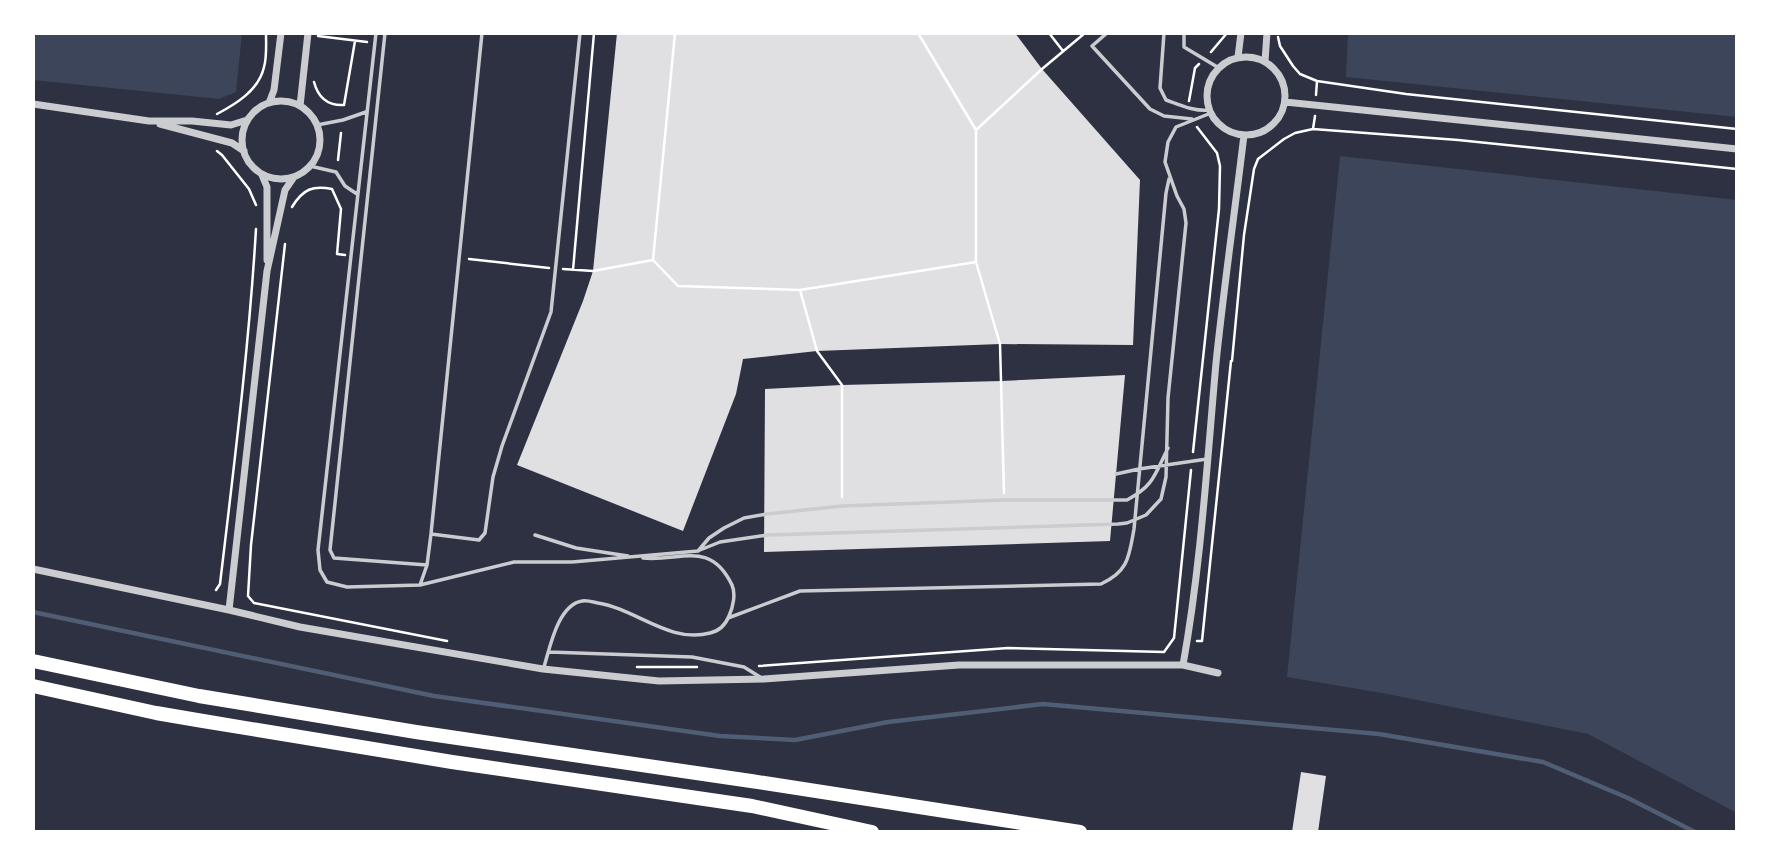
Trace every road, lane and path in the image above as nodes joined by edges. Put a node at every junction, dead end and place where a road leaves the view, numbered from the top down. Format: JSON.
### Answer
{"nodes":[{"id":1,"x":266,"y":33,"type":"edge"},
{"id":2,"x":281,"y":33,"type":"edge"},
{"id":3,"x":308,"y":33,"type":"edge"},
{"id":4,"x":376,"y":33,"type":"edge"},
{"id":5,"x":385,"y":33,"type":"edge"},
{"id":6,"x":482,"y":33,"type":"edge"},
{"id":7,"x":580,"y":33,"type":"edge"},
{"id":8,"x":594,"y":33,"type":"edge"},
{"id":9,"x":675,"y":33,"type":"edge"},
{"id":10,"x":918,"y":33,"type":"edge"},
{"id":11,"x":1049,"y":33,"type":"edge"},
{"id":12,"x":1085,"y":33,"type":"edge"},
{"id":13,"x":1107,"y":33,"type":"edge"},
{"id":14,"x":1164,"y":33,"type":"edge"},
{"id":15,"x":1184,"y":33,"type":"edge"},
{"id":16,"x":1227,"y":33,"type":"edge"},
{"id":17,"x":1241,"y":33,"type":"edge"},
{"id":18,"x":1268,"y":33,"type":"edge"},
{"id":19,"x":1278,"y":33,"type":"edge"},
{"id":20,"x":318,"y":35,"type":"edge"},
{"id":21,"x":355,"y":41,"type":"junction"},
{"id":22,"x":375,"y":42,"type":"junction"},
{"id":23,"x":1063,"y":51,"type":"junction"},
{"id":24,"x":1212,"y":51,"type":"dead end"},
{"id":25,"x":1238,"y":57,"type":"junction"},
{"id":26,"x":1265,"y":61,"type":"junction"},
{"id":27,"x":1195,"y":68,"type":"dead end"},
{"id":28,"x":1219,"y":68,"type":"junction"},
{"id":29,"x":313,"y":73,"type":"dead end"},
{"id":30,"x":1188,"y":99,"type":"dead end"},
{"id":31,"x":1285,"y":102,"type":"junction"},
{"id":32,"x":270,"y":103,"type":"junction"},
{"id":33,"x":33,"y":104,"type":"edge"},
{"id":34,"x":300,"y":106,"type":"junction"},
{"id":35,"x":1211,"y":111,"type":"junction"},
{"id":36,"x":366,"y":112,"type":"junction"},
{"id":37,"x":216,"y":115,"type":"dead end"},
{"id":38,"x":1194,"y":119,"type":"junction"},
{"id":39,"x":248,"y":120,"type":"junction"},
{"id":40,"x":149,"y":121,"type":"junction"},
{"id":41,"x":317,"y":125,"type":"junction"},
{"id":42,"x":1737,"y":129,"type":"edge"},
{"id":43,"x":976,"y":130,"type":"junction"},
{"id":44,"x":1199,"y":130,"type":"dead end"},
{"id":45,"x":341,"y":133,"type":"dead end"},
{"id":46,"x":1244,"y":135,"type":"junction"},
{"id":47,"x":212,"y":147,"type":"dead end"},
{"id":48,"x":1737,"y":149,"type":"edge"},
{"id":49,"x":244,"y":151,"type":"junction"},
{"id":50,"x":338,"y":160,"type":"dead end"},
{"id":51,"x":310,"y":166,"type":"junction"},
{"id":52,"x":1737,"y":169,"type":"edge"},
{"id":53,"x":261,"y":174,"type":"junction"},
{"id":54,"x":294,"y":177,"type":"junction"},
{"id":55,"x":1170,"y":177,"type":"junction"},
{"id":56,"x":356,"y":194,"type":"junction"},
{"id":57,"x":257,"y":208,"type":"dead end"},
{"id":58,"x":289,"y":213,"type":"dead end"},
{"id":59,"x":256,"y":228,"type":"dead end"},
{"id":60,"x":286,"y":234,"type":"dead end"},
{"id":61,"x":337,"y":254,"type":"dead end"},
{"id":62,"x":976,"y":262,"type":"junction"},
{"id":63,"x":573,"y":270,"type":"dead end"},
{"id":64,"x":267,"y":271,"type":"junction"},
{"id":65,"x":800,"y":290,"type":"junction"},
{"id":66,"x":1225,"y":360,"type":"dead end"},
{"id":67,"x":1232,"y":361,"type":"junction"},
{"id":68,"x":1168,"y":448,"type":"junction"},
{"id":69,"x":1193,"y":454,"type":"dead end"},
{"id":70,"x":1207,"y":459,"type":"junction"},
{"id":71,"x":1192,"y":466,"type":"dead end"},
{"id":72,"x":1139,"y":469,"type":"junction"},
{"id":73,"x":1116,"y":474,"type":"dead end"},
{"id":74,"x":1004,"y":500,"type":"junction"},
{"id":75,"x":842,"y":506,"type":"junction"},
{"id":76,"x":431,"y":534,"type":"junction"},
{"id":77,"x":536,"y":535,"type":"dead end"},
{"id":78,"x":698,"y":551,"type":"junction"},
{"id":79,"x":427,"y":565,"type":"junction"},
{"id":80,"x":33,"y":569,"type":"edge"},
{"id":81,"x":420,"y":585,"type":"junction"},
{"id":82,"x":216,"y":590,"type":"dead end"},
{"id":83,"x":229,"y":610,"type":"junction"},
{"id":84,"x":728,"y":618,"type":"junction"},
{"id":85,"x":1174,"y":638,"type":"junction"},
{"id":86,"x":1180,"y":639,"type":"dead end"},
{"id":87,"x":1195,"y":640,"type":"dead end"},
{"id":88,"x":453,"y":642,"type":"dead end"},
{"id":89,"x":549,"y":652,"type":"junction"},
{"id":90,"x":33,"y":661,"type":"edge"},
{"id":91,"x":1183,"y":665,"type":"junction"},
{"id":92,"x":637,"y":667,"type":"dead end"},
{"id":93,"x":704,"y":667,"type":"dead end"},
{"id":94,"x":744,"y":667,"type":"junction"},
{"id":95,"x":543,"y":669,"type":"junction"},
{"id":96,"x":1219,"y":673,"type":"dead end"},
{"id":97,"x":764,"y":679,"type":"junction"},
{"id":98,"x":33,"y":686,"type":"edge"},
{"id":99,"x":872,"y":832,"type":"edge"},
{"id":100,"x":1080,"y":832,"type":"edge"}],
"edges":[{"from":1,"to":37,"type":"path"},
{"from":2,"to":32,"type":"street"},
{"from":3,"to":34,"type":"street"},
{"from":4,"to":22,"type":"lane"},
{"from":5,"to":79,"type":"lane"},
{"from":6,"to":76,"type":"lane"},
{"from":7,"to":76,"type":"lane"},
{"from":8,"to":63,"type":"path"},
{"from":9,"to":65,"type":"path"},
{"from":10,"to":43,"type":"path"},
{"from":11,"to":23,"type":"path"},
{"from":12,"to":23,"type":"path"},
{"from":13,"to":38,"type":"lane"},
{"from":14,"to":35,"type":"lane"},
{"from":15,"to":28,"type":"lane"},
{"from":16,"to":24,"type":"path"},
{"from":17,"to":25,"type":"street"},
{"from":18,"to":26,"type":"street"},
{"from":19,"to":42,"type":"path"},
{"from":20,"to":21,"type":"path"},
{"from":21,"to":22,"type":"path"},
{"from":21,"to":29,"type":"path"},
{"from":22,"to":36,"type":"lane"},
{"from":23,"to":43,"type":"path"},
{"from":25,"to":26,"type":"street"},
{"from":25,"to":28,"type":"street"},
{"from":26,"to":31,"type":"street"},
{"from":27,"to":30,"type":"path"},
{"from":28,"to":35,"type":"street"},
{"from":31,"to":46,"type":"street"},
{"from":31,"to":48,"type":"street"},
{"from":32,"to":34,"type":"street"},
{"from":32,"to":39,"type":"street"},
{"from":33,"to":40,"type":"street"},
{"from":34,"to":41,"type":"street"},
{"from":35,"to":38,"type":"lane"},
{"from":35,"to":46,"type":"street"},
{"from":36,"to":41,"type":"lane"},
{"from":36,"to":56,"type":"lane"},
{"from":38,"to":55,"type":"lane"},
{"from":39,"to":40,"type":"street"},
{"from":39,"to":49,"type":"street"},
{"from":40,"to":49,"type":"street"},
{"from":41,"to":51,"type":"street"},
{"from":43,"to":62,"type":"path"},
{"from":44,"to":69,"type":"path"},
{"from":45,"to":50,"type":"path"},
{"from":46,"to":70,"type":"street"},
{"from":47,"to":57,"type":"path"},
{"from":49,"to":53,"type":"street"},
{"from":51,"to":54,"type":"street"},
{"from":51,"to":56,"type":"lane"},
{"from":52,"to":67,"type":"path"},
{"from":53,"to":54,"type":"street"},
{"from":53,"to":64,"type":"street"},
{"from":54,"to":64,"type":"street"},
{"from":55,"to":68,"type":"lane"},
{"from":55,"to":72,"type":"lane"},
{"from":56,"to":81,"type":"lane"},
{"from":58,"to":61,"type":"path"},
{"from":59,"to":82,"type":"path"},
{"from":60,"to":88,"type":"path"},
{"from":62,"to":65,"type":"path"},
{"from":62,"to":74,"type":"path"},
{"from":64,"to":83,"type":"street"},
{"from":65,"to":75,"type":"path"},
{"from":66,"to":67,"type":"path"},
{"from":67,"to":87,"type":"path"},
{"from":68,"to":74,"type":"lane"},
{"from":68,"to":78,"type":"lane"},
{"from":70,"to":72,"type":"lane"},
{"from":70,"to":91,"type":"street"},
{"from":71,"to":85,"type":"path"},
{"from":72,"to":73,"type":"lane"},
{"from":72,"to":84,"type":"lane"},
{"from":74,"to":75,"type":"lane"},
{"from":75,"to":78,"type":"lane"},
{"from":76,"to":79,"type":"lane"},
{"from":77,"to":84,"type":"lane"},
{"from":78,"to":81,"type":"lane"},
{"from":79,"to":81,"type":"lane"},
{"from":80,"to":83,"type":"street"},
{"from":83,"to":95,"type":"street"},
{"from":84,"to":89,"type":"lane"},
{"from":85,"to":86,"type":"path"},
{"from":85,"to":94,"type":"path"},
{"from":89,"to":94,"type":"lane"},
{"from":89,"to":95,"type":"lane"},
{"from":90,"to":100,"type":"highway"},
{"from":91,"to":96,"type":"street"},
{"from":91,"to":97,"type":"street"},
{"from":92,"to":93,"type":"path"},
{"from":94,"to":97,"type":"lane"},
{"from":95,"to":97,"type":"street"},
{"from":98,"to":99,"type":"highway"}]}
